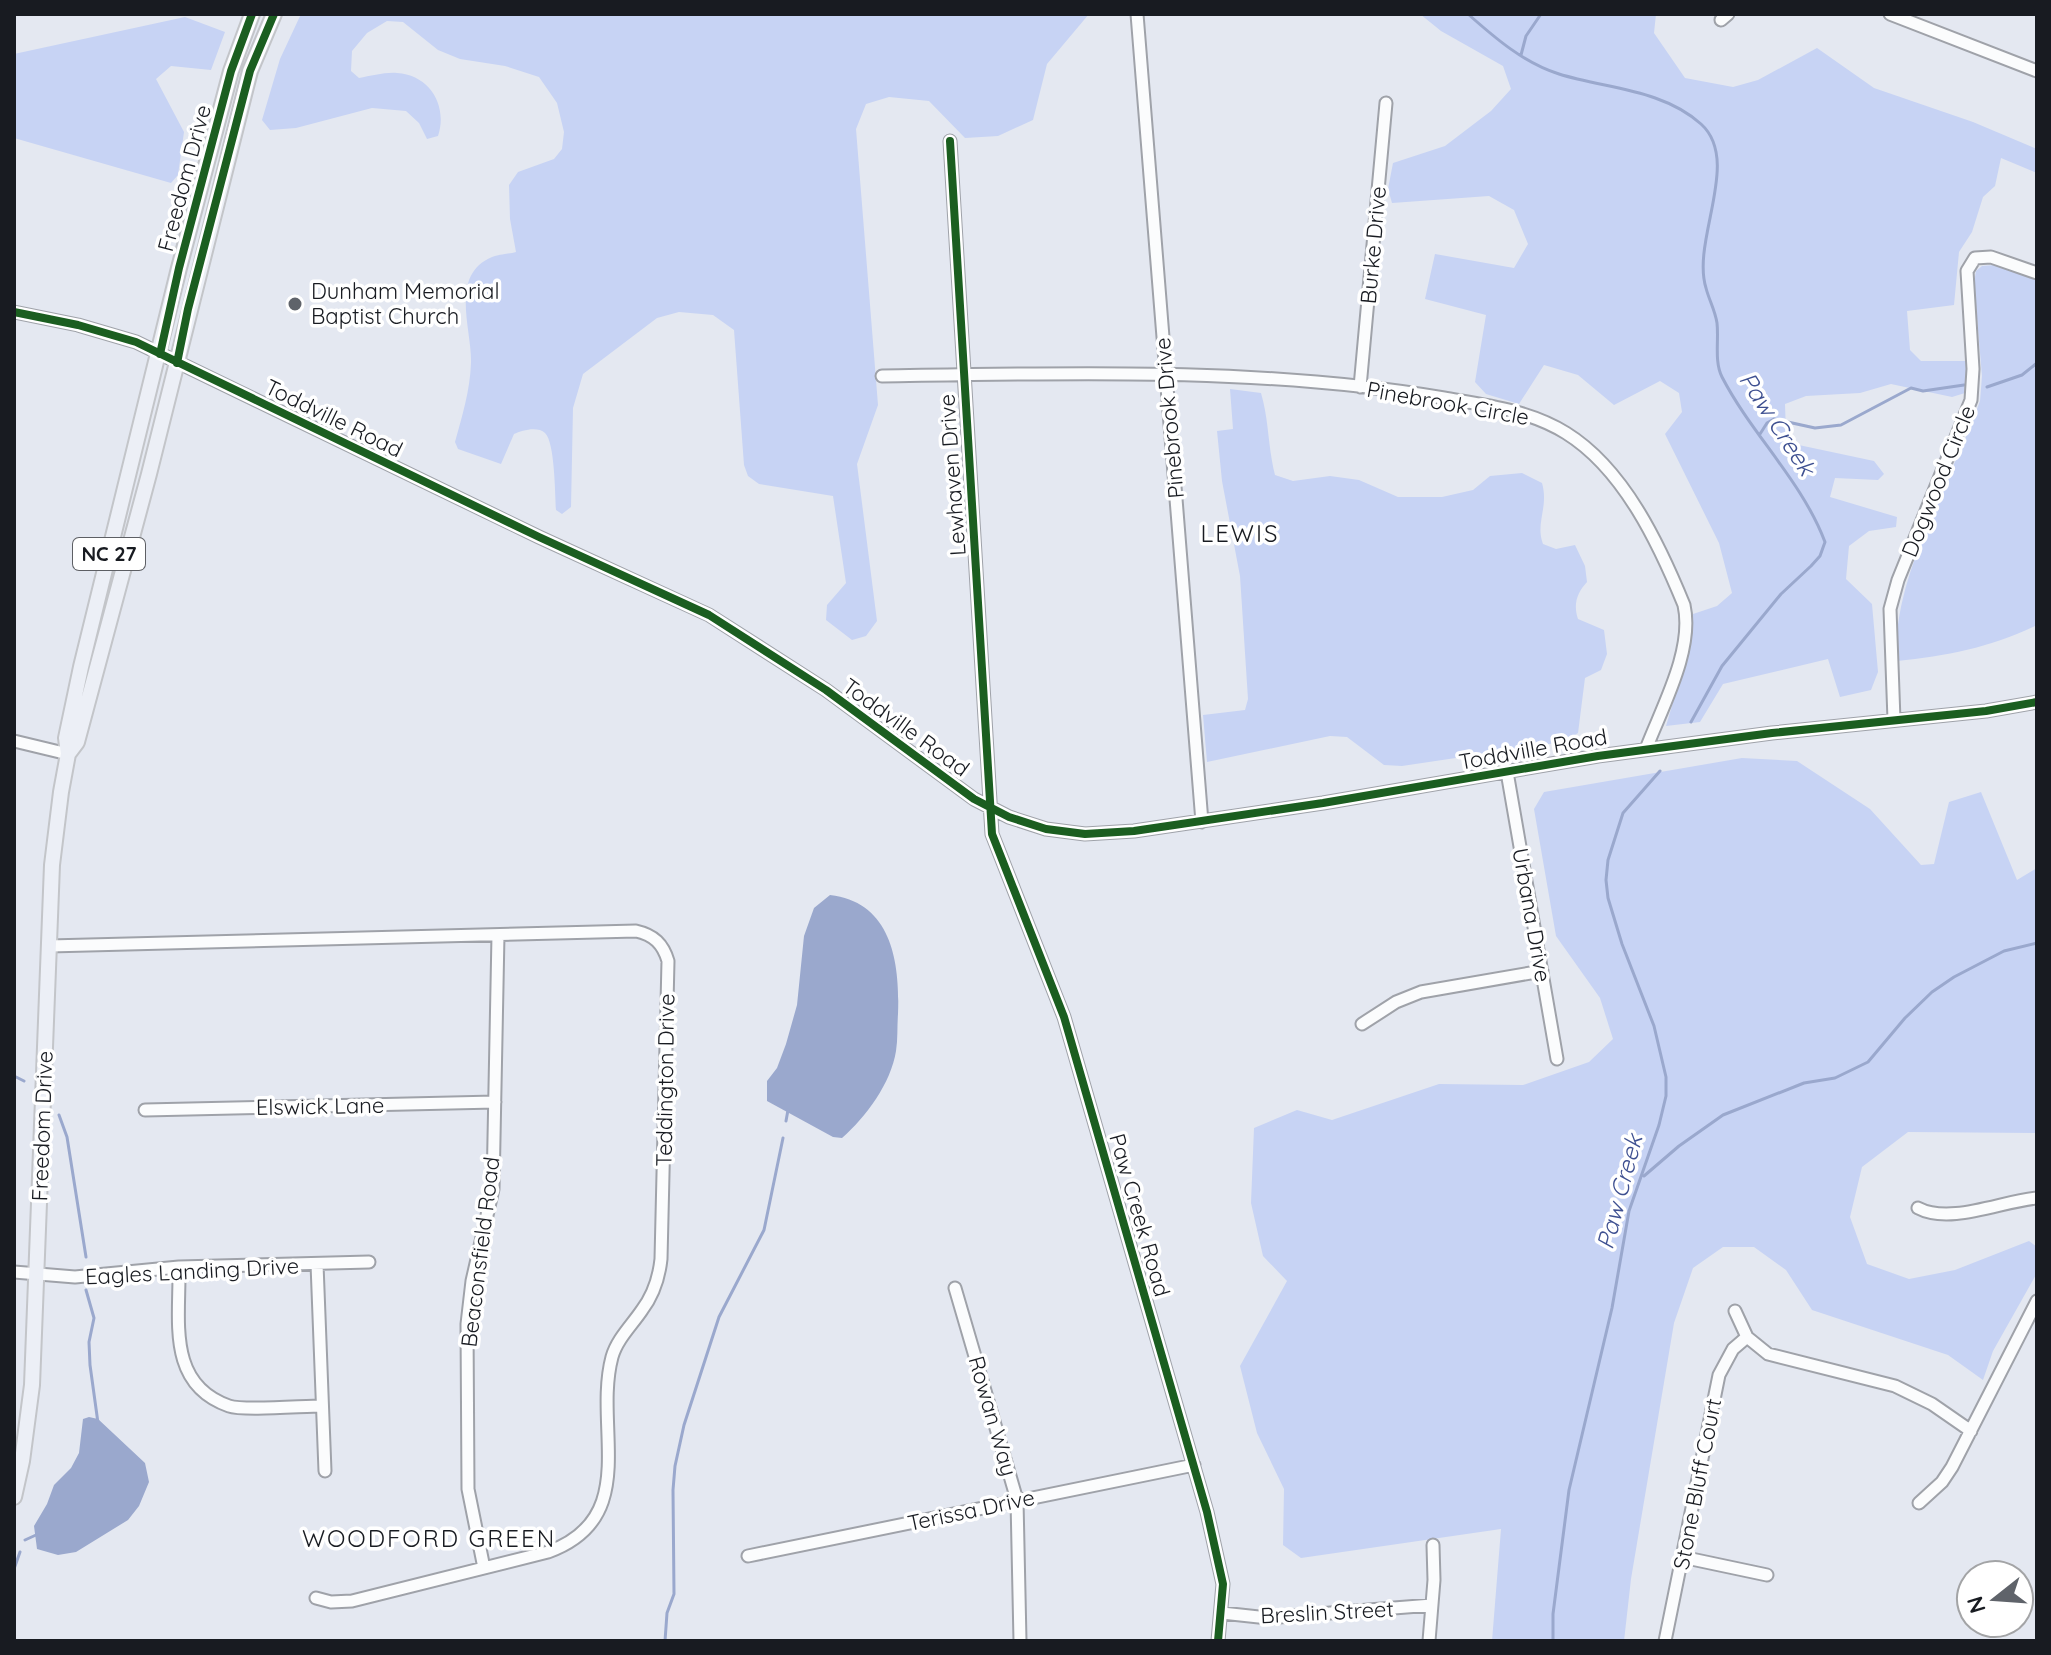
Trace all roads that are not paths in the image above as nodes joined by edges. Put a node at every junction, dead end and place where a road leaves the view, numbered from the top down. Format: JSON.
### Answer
{"nodes":[{"id":1,"x":252,"y":14,"type":"edge"},
{"id":2,"x":274,"y":14,"type":"edge"},
{"id":3,"x":1137,"y":14,"type":"edge"},
{"id":4,"x":1890,"y":14,"type":"edge"},
{"id":5,"x":2037,"y":71,"type":"edge"},
{"id":6,"x":1386,"y":103,"type":"dead end"},
{"id":7,"x":950,"y":141,"type":"dead end"},
{"id":8,"x":2037,"y":273,"type":"edge"},
{"id":9,"x":14,"y":312,"type":"edge"},
{"id":10,"x":160,"y":354,"type":"junction"},
{"id":11,"x":177,"y":363,"type":"junction"},
{"id":12,"x":964,"y":375,"type":"junction"},
{"id":13,"x":1166,"y":375,"type":"junction"},
{"id":14,"x":882,"y":376,"type":"dead end"},
{"id":15,"x":1360,"y":387,"type":"junction"},
{"id":16,"x":2037,"y":702,"type":"edge"},
{"id":17,"x":1894,"y":720,"type":"junction"},
{"id":18,"x":14,"y":741,"type":"edge"},
{"id":19,"x":1646,"y":749,"type":"junction"},
{"id":20,"x":68,"y":754,"type":"junction"},
{"id":21,"x":1507,"y":772,"type":"junction"},
{"id":22,"x":989,"y":808,"type":"junction"},
{"id":23,"x":1202,"y":822,"type":"junction"},
{"id":24,"x":498,"y":935,"type":"junction"},
{"id":25,"x":49,"y":946,"type":"junction"},
{"id":26,"x":1542,"y":971,"type":"junction"},
{"id":27,"x":1362,"y":1024,"type":"dead end"},
{"id":28,"x":1557,"y":1059,"type":"dead end"},
{"id":29,"x":495,"y":1102,"type":"junction"},
{"id":30,"x":145,"y":1110,"type":"dead end"},
{"id":31,"x":2037,"y":1198,"type":"edge"},
{"id":32,"x":1918,"y":1208,"type":"dead end"},
{"id":33,"x":369,"y":1262,"type":"dead end"},
{"id":34,"x":317,"y":1264,"type":"junction"},
{"id":35,"x":179,"y":1267,"type":"junction"},
{"id":36,"x":14,"y":1272,"type":"edge"},
{"id":37,"x":37,"y":1273,"type":"junction"},
{"id":38,"x":955,"y":1288,"type":"dead end"},
{"id":39,"x":2037,"y":1301,"type":"edge"},
{"id":40,"x":1735,"y":1311,"type":"dead end"},
{"id":41,"x":1747,"y":1337,"type":"junction"},
{"id":42,"x":322,"y":1406,"type":"junction"},
{"id":43,"x":1971,"y":1431,"type":"junction"},
{"id":44,"x":1194,"y":1465,"type":"junction"},
{"id":45,"x":325,"y":1471,"type":"dead end"},
{"id":46,"x":14,"y":1497,"type":"edge"},
{"id":47,"x":1017,"y":1500,"type":"junction"},
{"id":48,"x":1919,"y":1503,"type":"dead end"},
{"id":49,"x":1433,"y":1545,"type":"dead end"},
{"id":50,"x":748,"y":1556,"type":"dead end"},
{"id":51,"x":1682,"y":1557,"type":"junction"},
{"id":52,"x":484,"y":1568,"type":"junction"},
{"id":53,"x":1767,"y":1575,"type":"dead end"},
{"id":54,"x":316,"y":1598,"type":"dead end"},
{"id":55,"x":1432,"y":1605,"type":"junction"},
{"id":56,"x":1222,"y":1613,"type":"junction"},
{"id":57,"x":1020,"y":1641,"type":"edge"},
{"id":58,"x":1218,"y":1641,"type":"edge"},
{"id":59,"x":1429,"y":1641,"type":"edge"},
{"id":60,"x":1665,"y":1641,"type":"edge"}],
"edges":[{"from":1,"to":10,"type":"main road","name":"Freedom Drive","number":"NC 27"},
{"from":2,"to":11,"type":"main road","name":"Freedom Drive","number":"NC 27"},
{"from":3,"to":13,"type":"street","name":"Pinebrook Drive"},
{"from":4,"to":5,"type":"street"},
{"from":6,"to":15,"type":"street","name":"Burke Drive"},
{"from":7,"to":12,"type":"street","name":"Lewhaven Drive"},
{"from":8,"to":17,"type":"street","name":"Dogwood Circle"},
{"from":9,"to":10,"type":"street","name":"Toddville Road"},
{"from":10,"to":11,"type":"street","name":"Toddville Road"},
{"from":10,"to":20,"type":"main road","name":"Freedom Drive","number":"NC 27"},
{"from":11,"to":20,"type":"main road","name":"Freedom Drive","number":"NC 27"},
{"from":11,"to":22,"type":"street","name":"Toddville Road"},
{"from":12,"to":13,"type":"street","name":"Pinebrook Circle"},
{"from":12,"to":14,"type":"street","name":"Pinebrook Circle"},
{"from":12,"to":22,"type":"street","name":"Lewhaven Drive"},
{"from":13,"to":15,"type":"street","name":"Pinebrook Circle"},
{"from":13,"to":23,"type":"street","name":"Pinebrook Drive"},
{"from":15,"to":19,"type":"street","name":"Pinebrook Circle"},
{"from":16,"to":17,"type":"street","name":"Toddville Road"},
{"from":17,"to":19,"type":"street","name":"Toddville Road"},
{"from":18,"to":20,"type":"street"},
{"from":19,"to":21,"type":"street","name":"Toddville Road"},
{"from":20,"to":25,"type":"main road","name":"Freedom Drive","number":"NC 27"},
{"from":21,"to":23,"type":"street","name":"Toddville Road"},
{"from":21,"to":26,"type":"street","name":"Urbana Drive"},
{"from":22,"to":23,"type":"street","name":"Toddville Road"},
{"from":22,"to":44,"type":"street","name":"Paw Creek Road"},
{"from":24,"to":25,"type":"street","name":"Teddington Drive"},
{"from":24,"to":29,"type":"street","name":"Beaconsfield Road"},
{"from":24,"to":52,"type":"street","name":"Teddington Drive"},
{"from":25,"to":37,"type":"main road","name":"Freedom Drive","number":"NC 27"},
{"from":26,"to":27,"type":"street"},
{"from":26,"to":28,"type":"street","name":"Urbana Drive"},
{"from":29,"to":30,"type":"street","name":"Elswick Lane"},
{"from":29,"to":52,"type":"street","name":"Beaconsfield Road"},
{"from":31,"to":32,"type":"street"},
{"from":33,"to":34,"type":"street","name":"Eagles Landing Drive"},
{"from":34,"to":35,"type":"street","name":"Eagles Landing Drive"},
{"from":34,"to":42,"type":"street"},
{"from":35,"to":37,"type":"street","name":"Eagles Landing Drive"},
{"from":35,"to":42,"type":"street"},
{"from":36,"to":37,"type":"street","name":"Eagles Landing Drive"},
{"from":37,"to":46,"type":"main road","name":"Freedom Drive","number":"NC 27"},
{"from":38,"to":47,"type":"street","name":"Rowan Way"},
{"from":39,"to":43,"type":"street"},
{"from":40,"to":41,"type":"street"},
{"from":41,"to":43,"type":"street"},
{"from":41,"to":51,"type":"street","name":"Stone Bluff Court"},
{"from":42,"to":45,"type":"street"},
{"from":43,"to":48,"type":"street"},
{"from":44,"to":47,"type":"street","name":"Terissa Drive"},
{"from":44,"to":56,"type":"street","name":"Paw Creek Road"},
{"from":47,"to":50,"type":"street","name":"Terissa Drive"},
{"from":47,"to":57,"type":"street","name":"Rowan Way"},
{"from":49,"to":55,"type":"street"},
{"from":51,"to":53,"type":"street"},
{"from":51,"to":60,"type":"street","name":"Stone Bluff Court"},
{"from":52,"to":54,"type":"street","name":"Teddington Drive"},
{"from":55,"to":56,"type":"street","name":"Breslin Street"},
{"from":55,"to":59,"type":"street"},
{"from":56,"to":58,"type":"street","name":"Paw Creek Road"}]}
